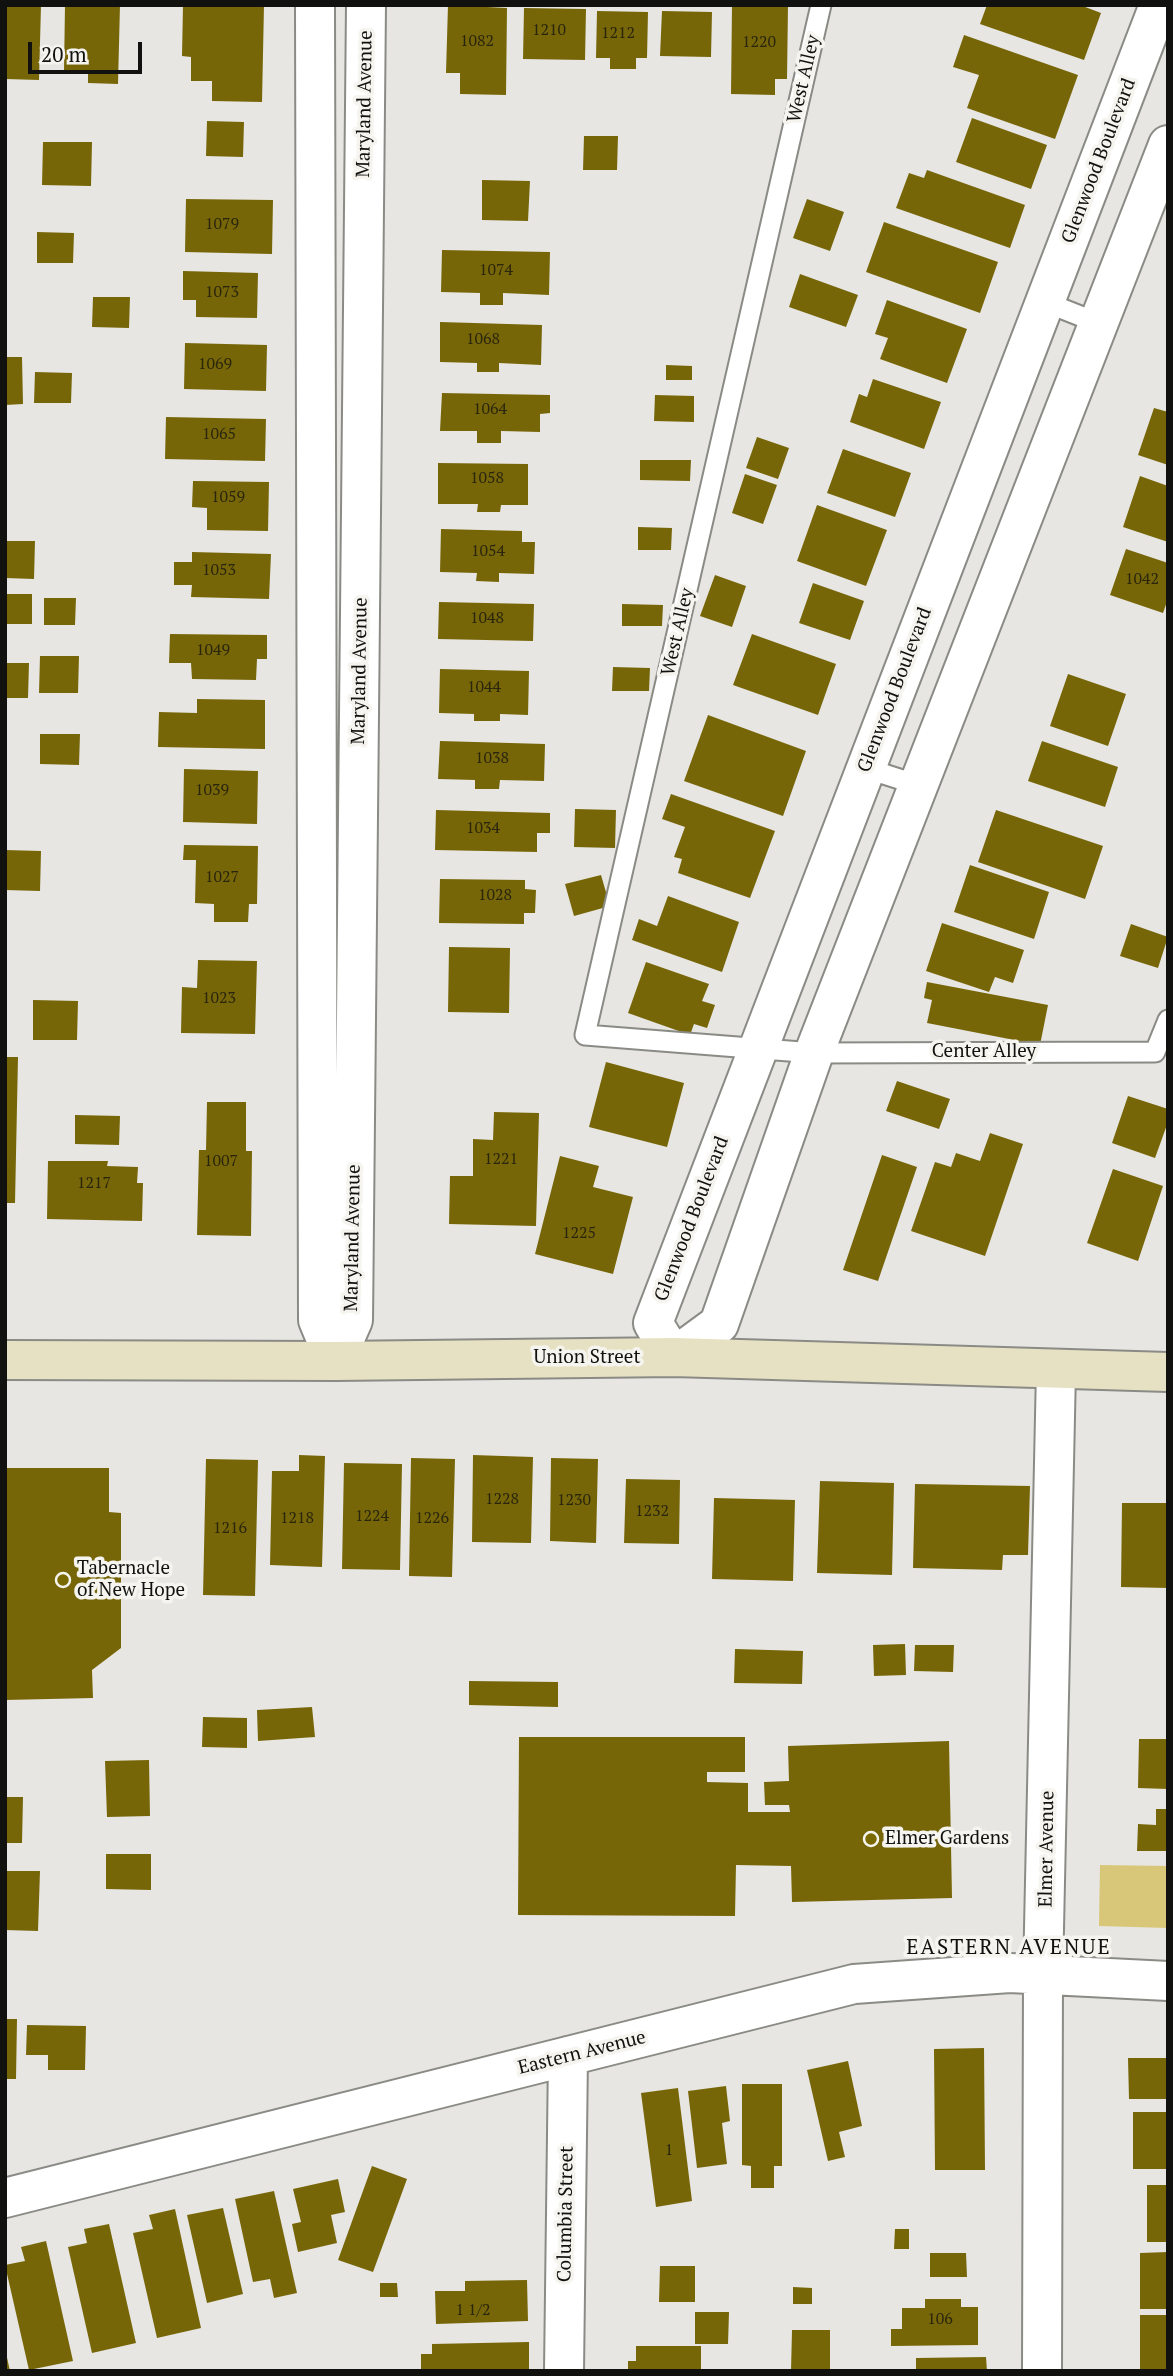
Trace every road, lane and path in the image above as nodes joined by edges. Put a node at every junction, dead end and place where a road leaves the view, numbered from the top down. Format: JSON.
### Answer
{"nodes":[{"id":1,"x":315,"y":5,"type":"edge"},
{"id":2,"x":366,"y":5,"type":"edge"},
{"id":3,"x":821,"y":5,"type":"edge"},
{"id":4,"x":1159,"y":5,"type":"edge"},
{"id":5,"x":1168,"y":145,"type":"edge"},
{"id":6,"x":1045,"y":302,"type":"junction"},
{"id":7,"x":1098,"y":323,"type":"junction"},
{"id":8,"x":360,"y":659,"type":"junction"},
{"id":9,"x":317,"y":661,"type":"junction"},
{"id":10,"x":865,"y":768,"type":"junction"},
{"id":11,"x":918,"y":785,"type":"junction"},
{"id":12,"x":1168,"y":1020,"type":"edge"},
{"id":13,"x":757,"y":1048,"type":"junction"},
{"id":14,"x":814,"y":1053,"type":"junction"},
{"id":15,"x":1161,"y":1053,"type":"edge"},
{"id":16,"x":674,"y":1357,"type":"junction"},
{"id":17,"x":5,"y":1360,"type":"edge"},
{"id":18,"x":335,"y":1361,"type":"junction"},
{"id":19,"x":1056,"y":1370,"type":"junction"},
{"id":20,"x":1168,"y":1373,"type":"edge"},
{"id":21,"x":1043,"y":1975,"type":"junction"},
{"id":22,"x":1168,"y":1981,"type":"edge"},
{"id":23,"x":568,"y":2056,"type":"junction"},
{"id":24,"x":5,"y":2198,"type":"edge"},
{"id":25,"x":564,"y":2371,"type":"edge"},
{"id":26,"x":1042,"y":2371,"type":"edge"}],
"edges":[{"from":1,"to":9,"type":"street","name":"Maryland Avenue"},
{"from":2,"to":8,"type":"street","name":"Maryland Avenue"},
{"from":3,"to":13,"type":"lane","name":"West Alley"},
{"from":4,"to":6,"type":"street","name":"Glenwood Boulevard"},
{"from":5,"to":7,"type":"street"},
{"from":6,"to":7,"type":"lane"},
{"from":6,"to":10,"type":"street","name":"Glenwood Boulevard"},
{"from":7,"to":11,"type":"street"},
{"from":8,"to":9,"type":"lane"},
{"from":8,"to":18,"type":"street","name":"Maryland Avenue"},
{"from":9,"to":18,"type":"street","name":"Maryland Avenue"},
{"from":10,"to":11,"type":"lane"},
{"from":10,"to":13,"type":"street","name":"Glenwood Boulevard"},
{"from":11,"to":14,"type":"street"},
{"from":12,"to":15,"type":"lane","name":"Center Alley"},
{"from":13,"to":14,"type":"lane","name":"West Alley"},
{"from":13,"to":16,"type":"street","name":"Glenwood Boulevard"},
{"from":14,"to":15,"type":"lane","name":"Center Alley"},
{"from":14,"to":16,"type":"street"},
{"from":16,"to":18,"type":"main road","name":"Union Street"},
{"from":16,"to":19,"type":"main road","name":"Union Street"},
{"from":17,"to":18,"type":"main road","name":"Union Street"},
{"from":19,"to":20,"type":"main road","name":"Union Street"},
{"from":19,"to":21,"type":"street","name":"Elmer Avenue"},
{"from":21,"to":22,"type":"street","name":"Eastern Avenue"},
{"from":21,"to":23,"type":"street","name":"Eastern Avenue"},
{"from":21,"to":26,"type":"street","name":"Elmer Avenue"},
{"from":23,"to":24,"type":"street","name":"Eastern Avenue"},
{"from":23,"to":25,"type":"street","name":"Columbia Street"}]}
